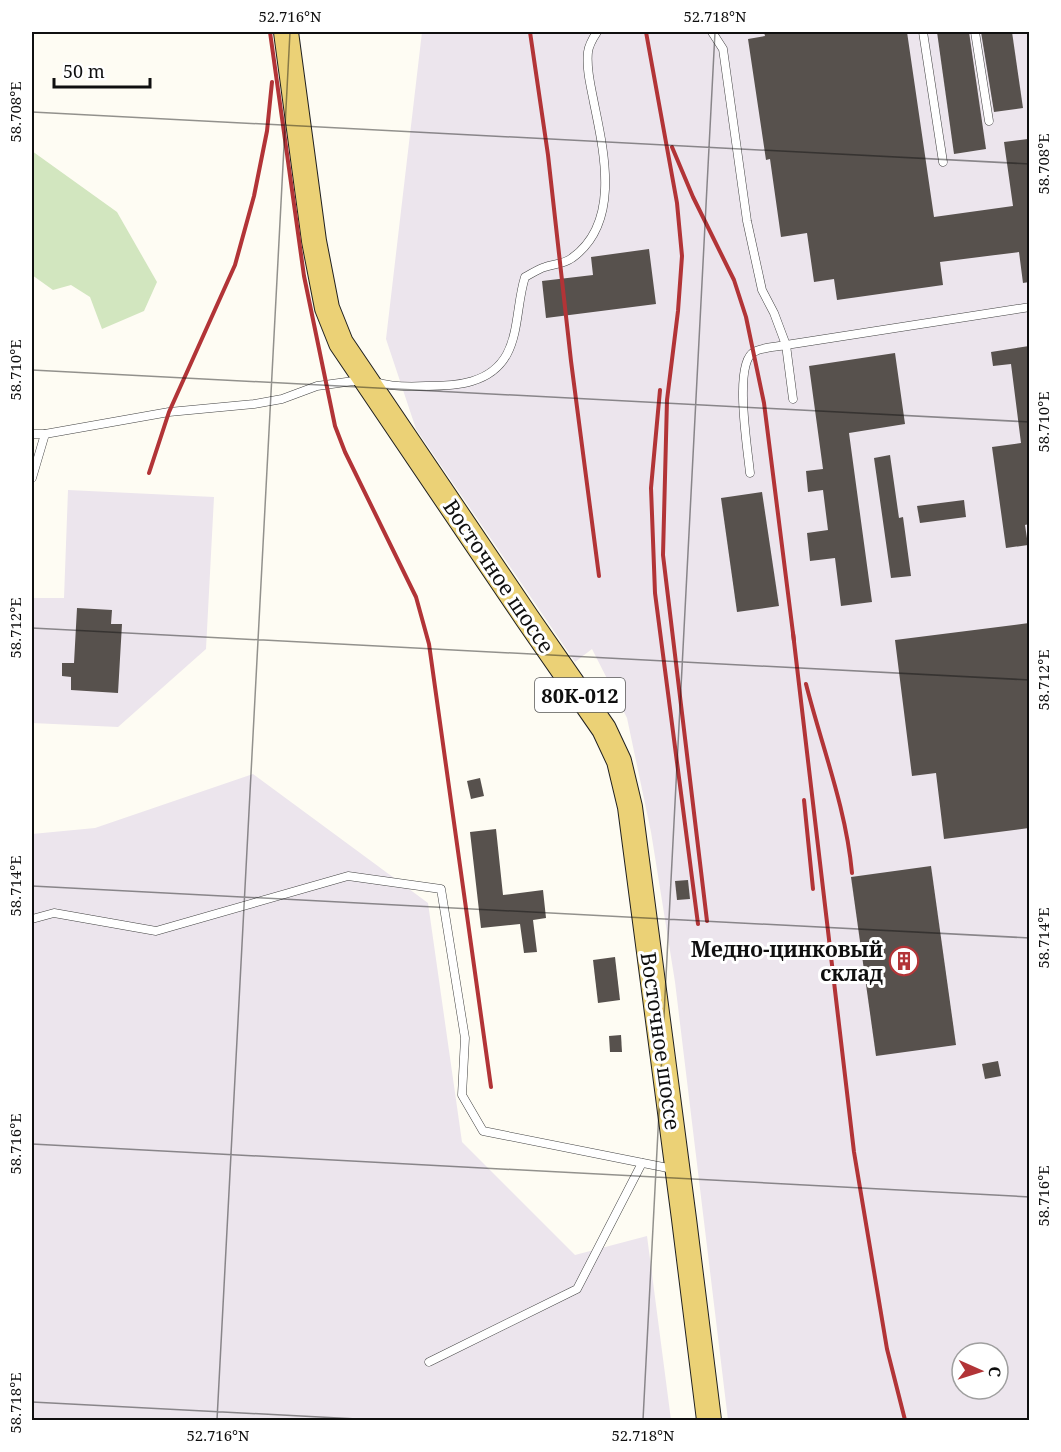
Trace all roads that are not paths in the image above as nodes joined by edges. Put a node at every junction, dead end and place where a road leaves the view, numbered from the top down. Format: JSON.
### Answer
{"nodes":[{"id":1,"x":286,"y":32,"type":"edge"},
{"id":2,"x":597,"y":32,"type":"edge"},
{"id":3,"x":712,"y":32,"type":"edge"},
{"id":4,"x":923,"y":32,"type":"edge"},
{"id":5,"x":975,"y":32,"type":"edge"},
{"id":6,"x":988,"y":121,"type":"dead end"},
{"id":7,"x":943,"y":162,"type":"dead end"},
{"id":8,"x":1029,"y":307,"type":"edge"},
{"id":9,"x":786,"y":345,"type":"junction"},
{"id":10,"x":366,"y":379,"type":"junction"},
{"id":11,"x":793,"y":399,"type":"dead end"},
{"id":12,"x":32,"y":434,"type":"edge"},
{"id":13,"x":45,"y":434,"type":"junction"},
{"id":14,"x":750,"y":473,"type":"dead end"},
{"id":15,"x":32,"y":478,"type":"edge"},
{"id":16,"x":32,"y":919,"type":"edge"},
{"id":17,"x":642,"y":1163,"type":"junction"},
{"id":18,"x":678,"y":1170,"type":"junction"},
{"id":19,"x":429,"y":1362,"type":"dead end"},
{"id":20,"x":709,"y":1420,"type":"edge"}],
"edges":[{"from":1,"to":10,"type":"main road","name":"Восточное шоссе","number":"80К-012"},
{"from":2,"to":10,"type":"lane"},
{"from":3,"to":9,"type":"lane"},
{"from":4,"to":7,"type":"lane"},
{"from":5,"to":6,"type":"lane"},
{"from":8,"to":9,"type":"lane"},
{"from":9,"to":11,"type":"lane"},
{"from":9,"to":14,"type":"lane"},
{"from":10,"to":13,"type":"lane"},
{"from":10,"to":18,"type":"main road","name":"Восточное шоссе","number":"80К-012"},
{"from":12,"to":13,"type":"lane"},
{"from":13,"to":15,"type":"lane"},
{"from":16,"to":17,"type":"lane"},
{"from":17,"to":18,"type":"lane"},
{"from":17,"to":19,"type":"lane"},
{"from":18,"to":20,"type":"main road","name":"Восточное шоссе","number":"80К-012"}]}
